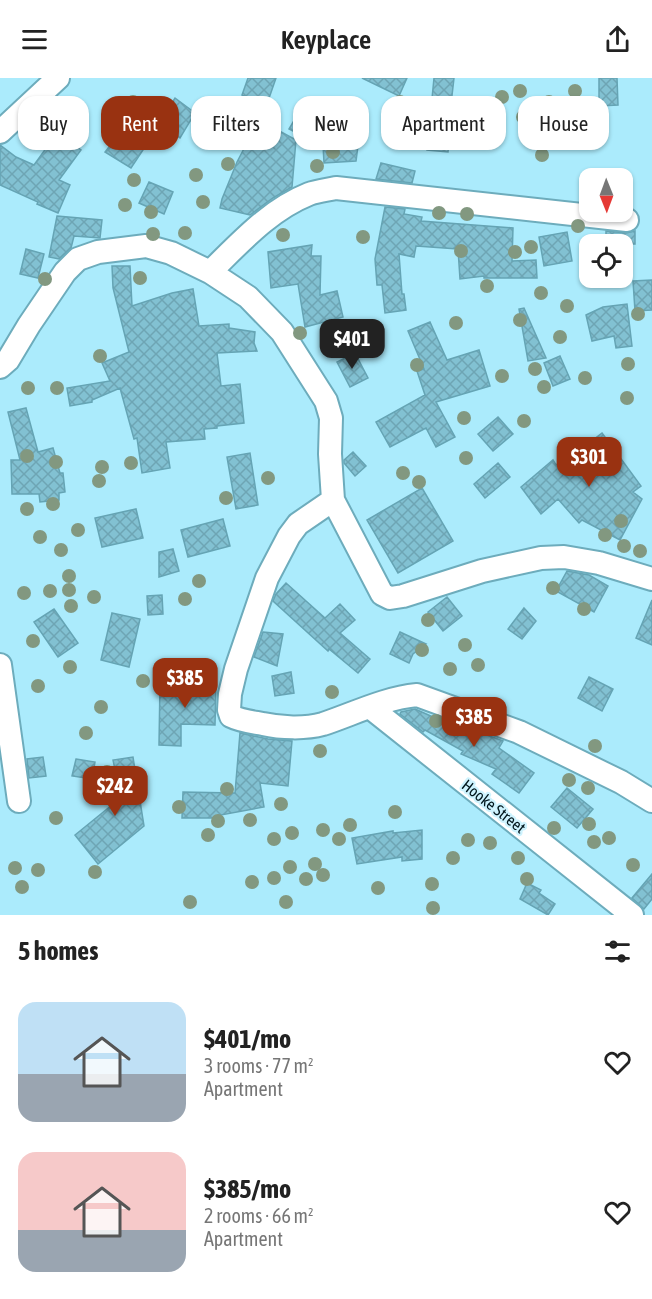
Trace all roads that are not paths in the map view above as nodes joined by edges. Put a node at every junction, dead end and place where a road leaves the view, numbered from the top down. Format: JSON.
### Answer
{"nodes":[{"id":1,"x":58,"y":78,"type":"edge"},
{"id":2,"x":0,"y":132,"type":"edge"},
{"id":3,"x":579,"y":215,"type":"edge"},
{"id":4,"x":210,"y":272,"type":"junction"},
{"id":5,"x":4,"y":364,"type":"edge"},
{"id":6,"x":333,"y":500,"type":"junction"},
{"id":7,"x":652,"y":579,"type":"edge"},
{"id":8,"x":0,"y":665,"type":"edge"},
{"id":9,"x":371,"y":708,"type":"junction"},
{"id":10,"x":19,"y":801,"type":"dead end"},
{"id":11,"x":652,"y":801,"type":"edge"},
{"id":12,"x":632,"y":915,"type":"edge"}],
"edges":[{"from":1,"to":2,"type":"street"},
{"from":3,"to":4,"type":"street"},
{"from":4,"to":5,"type":"street"},
{"from":4,"to":6,"type":"street"},
{"from":6,"to":7,"type":"street"},
{"from":6,"to":9,"type":"street"},
{"from":8,"to":10,"type":"street"},
{"from":9,"to":11,"type":"street"},
{"from":9,"to":12,"type":"street","name":"Hooke Street"}]}
